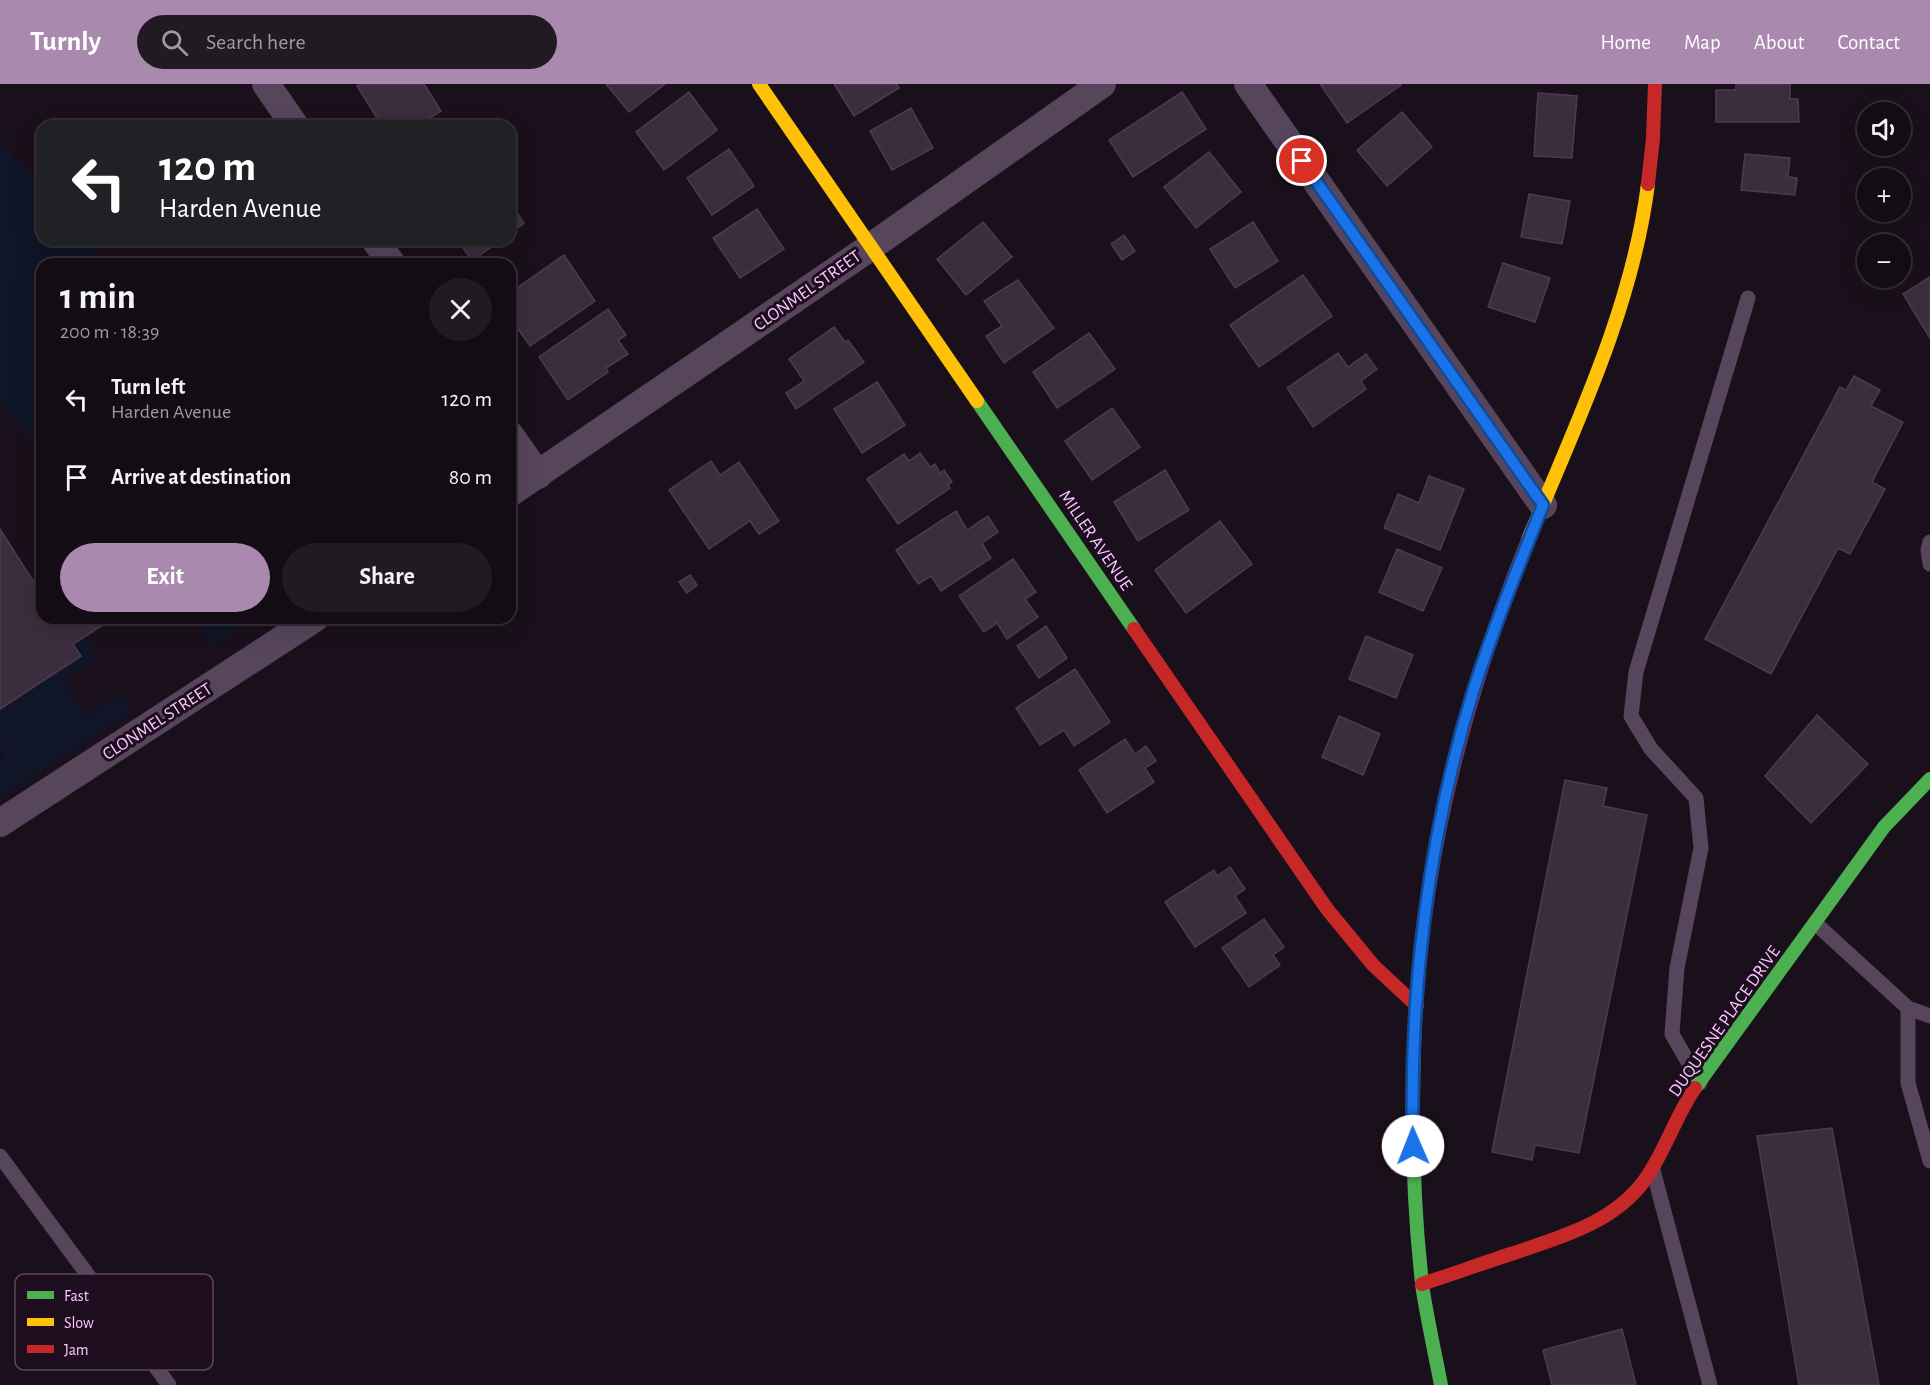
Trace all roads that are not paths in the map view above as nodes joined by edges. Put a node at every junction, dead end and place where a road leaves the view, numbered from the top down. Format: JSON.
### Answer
{"nodes":[{"id":1,"x":759,"y":84,"type":"edge"},
{"id":2,"x":1102,"y":84,"type":"edge"},
{"id":3,"x":1248,"y":84,"type":"edge"},
{"id":4,"x":1655,"y":84,"type":"edge"},
{"id":5,"x":270,"y":85,"type":"edge"},
{"id":6,"x":291,"y":120,"type":"edge"},
{"id":7,"x":872,"y":246,"type":"junction"},
{"id":8,"x":1748,"y":298,"type":"dead end"},
{"id":9,"x":516,"y":444,"type":"edge"},
{"id":10,"x":538,"y":475,"type":"junction"},
{"id":11,"x":516,"y":489,"type":"edge"},
{"id":12,"x":1543,"y":505,"type":"junction"},
{"id":13,"x":1930,"y":542,"type":"edge"},
{"id":14,"x":1930,"y":564,"type":"edge"},
{"id":15,"x":306,"y":624,"type":"edge"},
{"id":16,"x":1930,"y":779,"type":"edge"},
{"id":17,"x":0,"y":823,"type":"edge"},
{"id":18,"x":1815,"y":922,"type":"junction"},
{"id":19,"x":1417,"y":1006,"type":"junction"},
{"id":20,"x":1908,"y":1008,"type":"junction"},
{"id":21,"x":1930,"y":1016,"type":"edge"},
{"id":22,"x":1700,"y":1083,"type":"junction"},
{"id":23,"x":0,"y":1156,"type":"edge"},
{"id":24,"x":1930,"y":1161,"type":"edge"},
{"id":25,"x":1653,"y":1167,"type":"junction"},
{"id":26,"x":87,"y":1274,"type":"edge"},
{"id":27,"x":1422,"y":1284,"type":"junction"},
{"id":28,"x":158,"y":1370,"type":"edge"},
{"id":29,"x":169,"y":1385,"type":"edge"},
{"id":30,"x":1441,"y":1385,"type":"edge"},
{"id":31,"x":1710,"y":1385,"type":"edge"}],
"edges":[{"from":1,"to":7,"type":"street","name":"MILLER AVENUE"},
{"from":2,"to":7,"type":"street","name":"CLONMEL STREET"},
{"from":3,"to":12,"type":"street"},
{"from":4,"to":12,"type":"street"},
{"from":5,"to":6,"type":"street"},
{"from":7,"to":10,"type":"street","name":"CLONMEL STREET"},
{"from":7,"to":19,"type":"street","name":"MILLER AVENUE"},
{"from":8,"to":22,"type":"lane"},
{"from":9,"to":10,"type":"street"},
{"from":10,"to":11,"type":"street","name":"CLONMEL STREET"},
{"from":12,"to":19,"type":"street"},
{"from":13,"to":14,"type":"lane"},
{"from":15,"to":17,"type":"street","name":"CLONMEL STREET"},
{"from":16,"to":18,"type":"street","name":"DUQUESNE PLACE DRIVE"},
{"from":18,"to":20,"type":"lane"},
{"from":18,"to":22,"type":"street","name":"DUQUESNE PLACE DRIVE"},
{"from":19,"to":27,"type":"street"},
{"from":20,"to":21,"type":"lane"},
{"from":20,"to":24,"type":"lane"},
{"from":22,"to":25,"type":"street","name":"DUQUESNE PLACE DRIVE"},
{"from":23,"to":26,"type":"lane"},
{"from":25,"to":27,"type":"street","name":"DUQUESNE PLACE DRIVE"},
{"from":25,"to":31,"type":"lane"},
{"from":27,"to":30,"type":"street"},
{"from":28,"to":29,"type":"lane"}]}
